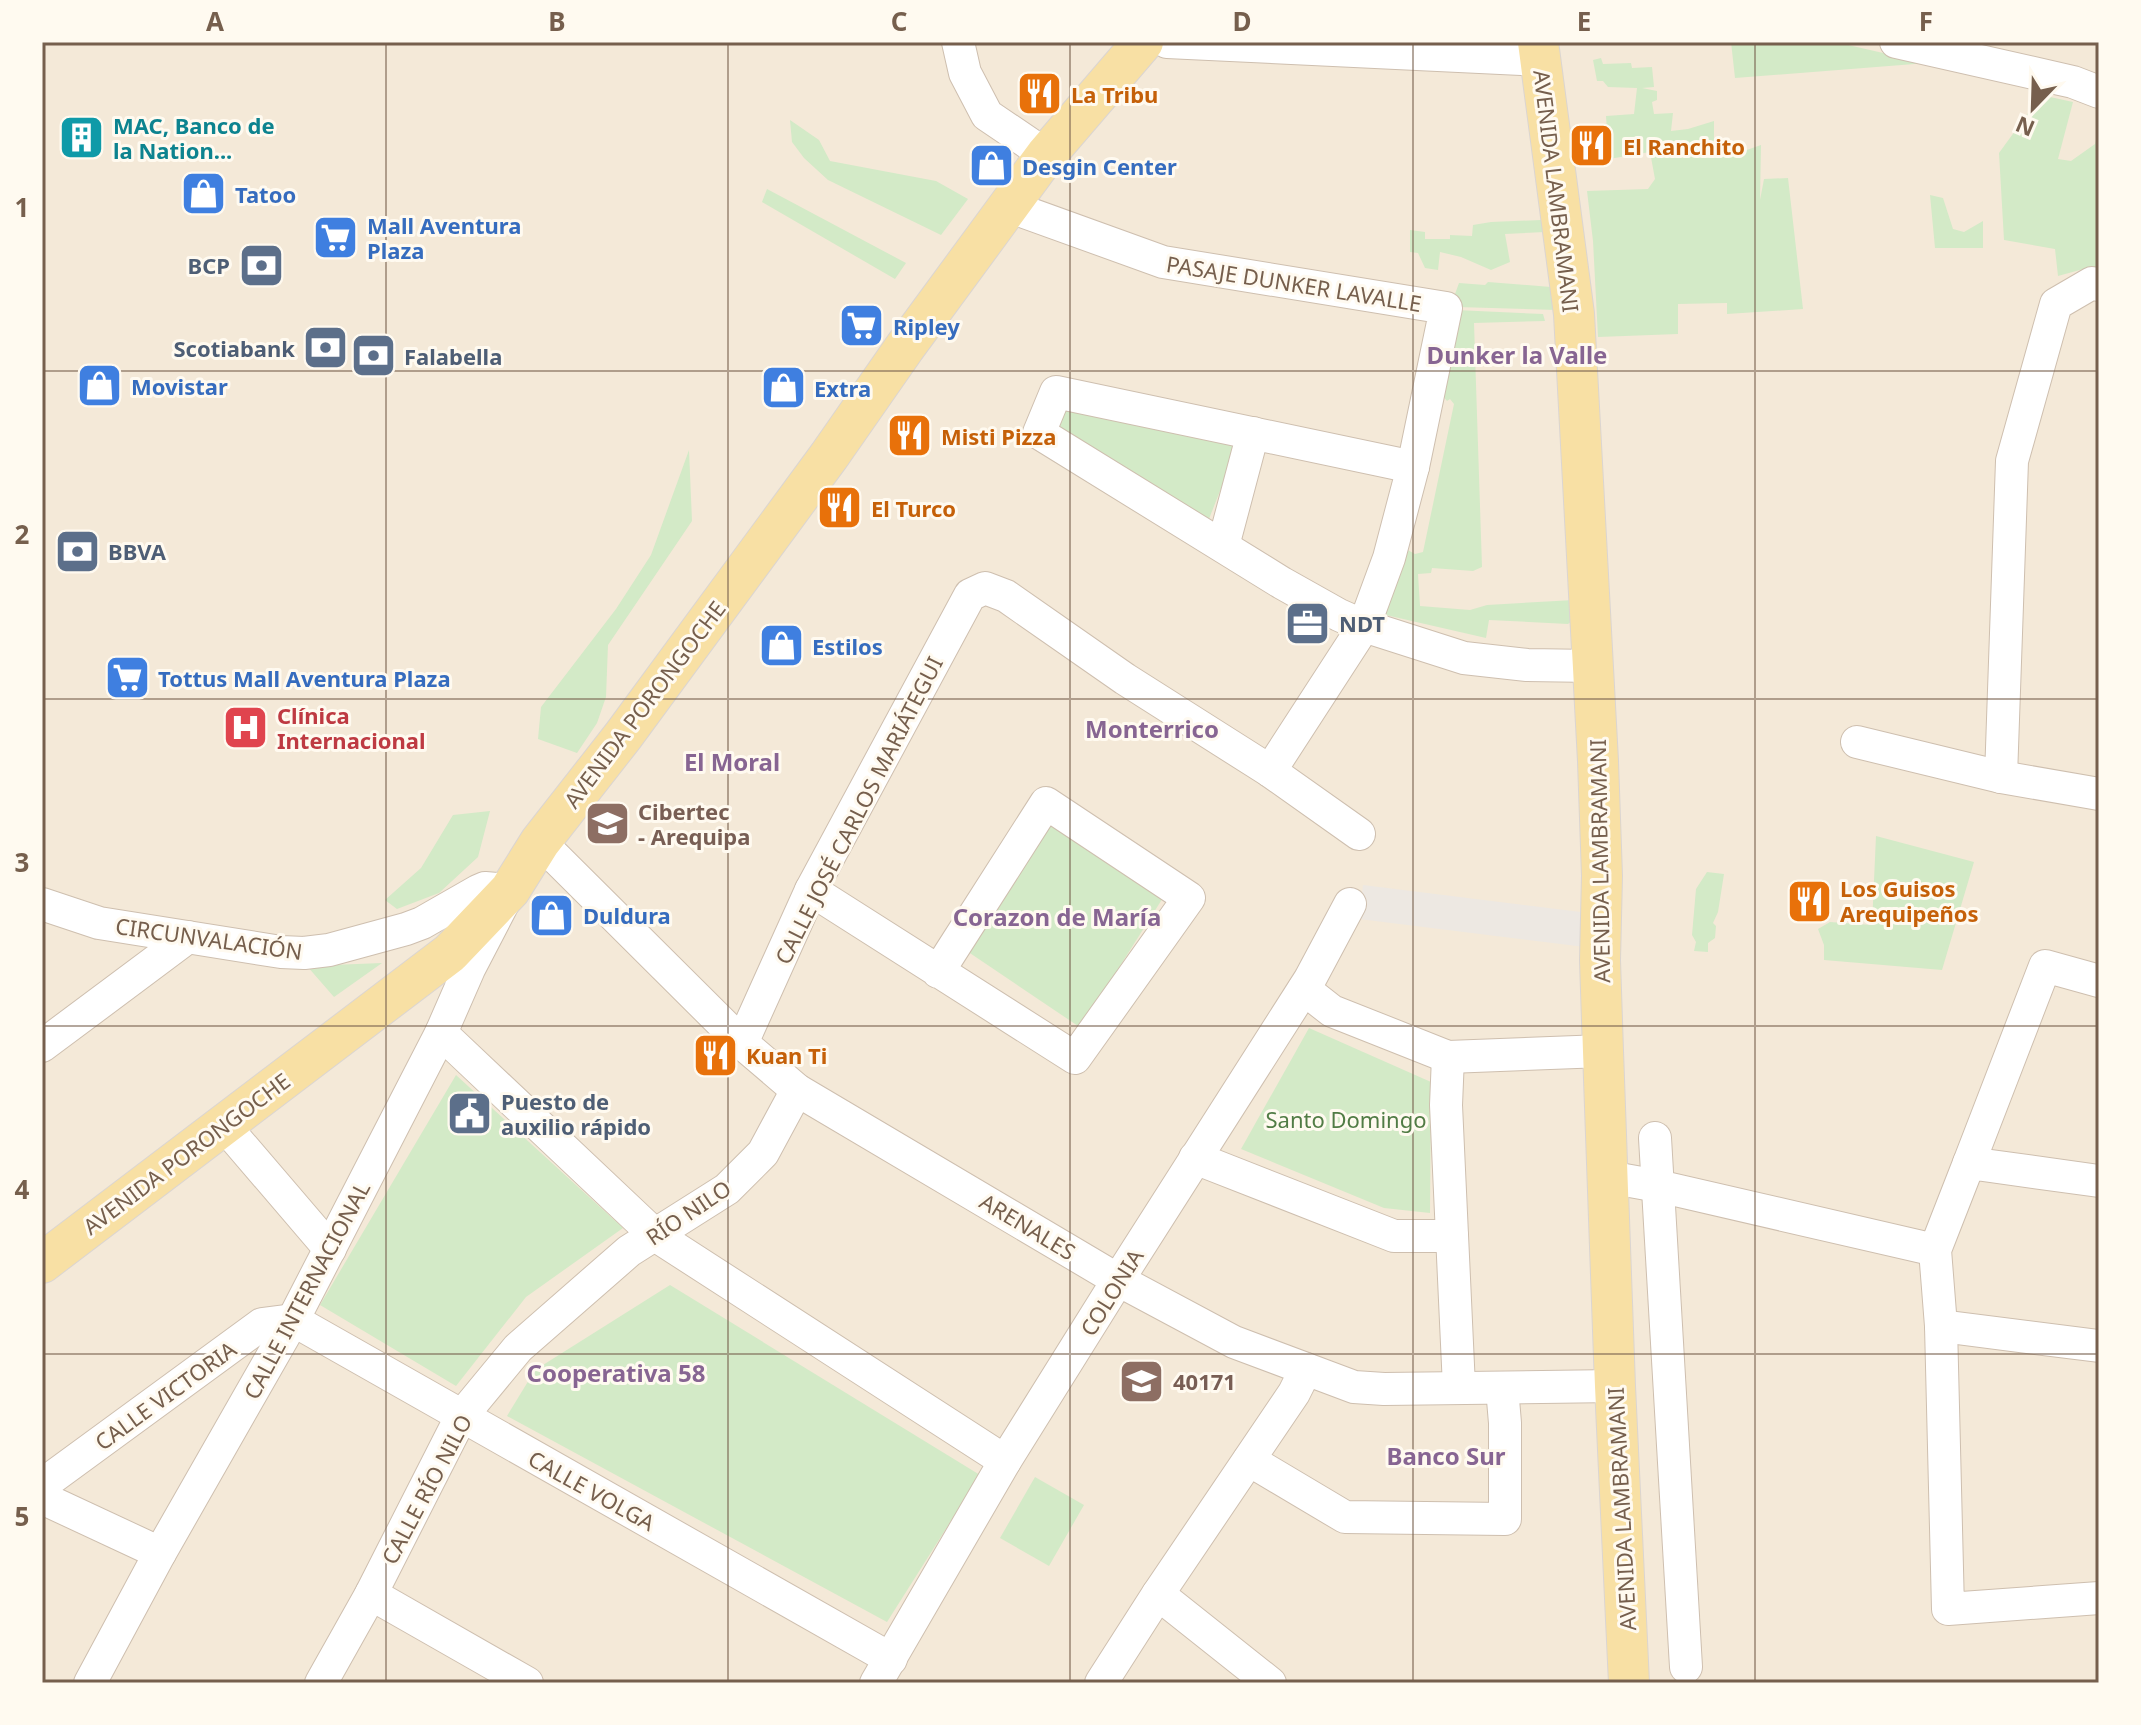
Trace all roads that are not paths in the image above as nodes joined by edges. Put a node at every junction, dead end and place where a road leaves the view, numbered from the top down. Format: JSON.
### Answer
{"nodes":[{"id":1,"x":958,"y":42,"type":"edge"},
{"id":2,"x":1143,"y":42,"type":"edge"},
{"id":3,"x":1167,"y":42,"type":"edge"},
{"id":4,"x":1896,"y":42,"type":"edge"},
{"id":5,"x":1539,"y":51,"type":"edge"},
{"id":6,"x":2099,"y":92,"type":"edge"},
{"id":7,"x":1046,"y":155,"type":"junction"},
{"id":8,"x":1008,"y":206,"type":"junction"},
{"id":9,"x":2099,"y":285,"type":"edge"},
{"id":10,"x":1253,"y":433,"type":"junction"},
{"id":11,"x":1413,"y":467,"type":"junction"},
{"id":12,"x":1223,"y":546,"type":"junction"},
{"id":13,"x":1364,"y":626,"type":"junction"},
{"id":14,"x":1593,"y":666,"type":"junction"},
{"id":15,"x":1857,"y":742,"type":"dead end"},
{"id":16,"x":1270,"y":771,"type":"junction"},
{"id":17,"x":2001,"y":777,"type":"junction"},
{"id":18,"x":2099,"y":794,"type":"edge"},
{"id":19,"x":1359,"y":834,"type":"dead end"},
{"id":20,"x":540,"y":842,"type":"junction"},
{"id":21,"x":510,"y":890,"type":"junction"},
{"id":22,"x":811,"y":890,"type":"junction"},
{"id":23,"x":42,"y":904,"type":"edge"},
{"id":24,"x":1350,"y":904,"type":"dead end"},
{"id":25,"x":188,"y":937,"type":"junction"},
{"id":26,"x":938,"y":972,"type":"junction"},
{"id":27,"x":2099,"y":981,"type":"edge"},
{"id":28,"x":1304,"y":989,"type":"junction"},
{"id":29,"x":441,"y":1033,"type":"junction"},
{"id":30,"x":742,"y":1043,"type":"junction"},
{"id":31,"x":42,"y":1046,"type":"edge"},
{"id":32,"x":1603,"y":1051,"type":"junction"},
{"id":33,"x":1448,"y":1057,"type":"junction"},
{"id":34,"x":797,"y":1090,"type":"junction"},
{"id":35,"x":223,"y":1124,"type":"junction"},
{"id":36,"x":1655,"y":1138,"type":"dead end"},
{"id":37,"x":1195,"y":1158,"type":"junction"},
{"id":38,"x":1969,"y":1163,"type":"junction"},
{"id":39,"x":1608,"y":1177,"type":"junction"},
{"id":40,"x":2099,"y":1181,"type":"edge"},
{"id":41,"x":1658,"y":1186,"type":"junction"},
{"id":42,"x":1452,"y":1236,"type":"junction"},
{"id":43,"x":642,"y":1243,"type":"junction"},
{"id":44,"x":330,"y":1249,"type":"junction"},
{"id":45,"x":1935,"y":1250,"type":"junction"},
{"id":46,"x":42,"y":1263,"type":"edge"},
{"id":47,"x":1118,"y":1280,"type":"junction"},
{"id":48,"x":293,"y":1320,"type":"junction"},
{"id":49,"x":1941,"y":1326,"type":"junction"},
{"id":50,"x":2099,"y":1346,"type":"edge"},
{"id":51,"x":1306,"y":1369,"type":"junction"},
{"id":52,"x":1615,"y":1386,"type":"junction"},
{"id":53,"x":1459,"y":1387,"type":"junction"},
{"id":54,"x":1502,"y":1388,"type":"junction"},
{"id":55,"x":461,"y":1417,"type":"junction"},
{"id":56,"x":1249,"y":1460,"type":"junction"},
{"id":57,"x":1005,"y":1461,"type":"junction"},
{"id":58,"x":42,"y":1485,"type":"edge"},
{"id":59,"x":42,"y":1498,"type":"edge"},
{"id":60,"x":160,"y":1553,"type":"junction"},
{"id":61,"x":371,"y":1594,"type":"junction"},
{"id":62,"x":1158,"y":1594,"type":"junction"},
{"id":63,"x":2099,"y":1598,"type":"edge"},
{"id":64,"x":1686,"y":1667,"type":"dead end"},
{"id":65,"x":883,"y":1671,"type":"edge"},
{"id":66,"x":90,"y":1683,"type":"edge"},
{"id":67,"x":321,"y":1683,"type":"edge"},
{"id":68,"x":527,"y":1683,"type":"edge"},
{"id":69,"x":1101,"y":1683,"type":"edge"},
{"id":70,"x":1270,"y":1683,"type":"edge"},
{"id":71,"x":1629,"y":1683,"type":"edge"}],
"edges":[{"from":1,"to":7,"type":"street"},
{"from":2,"to":7,"type":"main road","name":"AVENIDA PORONGOCHE"},
{"from":3,"to":5,"type":"street"},
{"from":4,"to":6,"type":"street"},
{"from":5,"to":14,"type":"main road","name":"AVENIDA LAMBRAMANI"},
{"from":7,"to":8,"type":"main road","name":"AVENIDA PORONGOCHE"},
{"from":8,"to":11,"type":"street","name":"PASAJE DUNKER LAVALLE"},
{"from":8,"to":20,"type":"main road","name":"AVENIDA PORONGOCHE"},
{"from":9,"to":17,"type":"street"},
{"from":10,"to":11,"type":"street"},
{"from":10,"to":12,"type":"street"},
{"from":10,"to":12,"type":"street"},
{"from":11,"to":13,"type":"street"},
{"from":12,"to":13,"type":"street"},
{"from":13,"to":14,"type":"street"},
{"from":13,"to":16,"type":"street"},
{"from":14,"to":32,"type":"main road","name":"AVENIDA LAMBRAMANI"},
{"from":15,"to":17,"type":"street"},
{"from":16,"to":19,"type":"street"},
{"from":16,"to":22,"type":"street","name":"CALLE JOSÉ CARLOS MARIÁTEGUI"},
{"from":17,"to":18,"type":"street"},
{"from":20,"to":21,"type":"main road","name":"AVENIDA PORONGOCHE"},
{"from":20,"to":30,"type":"street","name":"ARENALES"},
{"from":21,"to":25,"type":"street","name":"CIRCUNVALACIÓN"},
{"from":21,"to":29,"type":"street","name":"CALLE INTERNACIONAL"},
{"from":21,"to":35,"type":"main road","name":"AVENIDA PORONGOCHE"},
{"from":22,"to":26,"type":"street"},
{"from":22,"to":30,"type":"street","name":"CALLE JOSÉ CARLOS MARIÁTEGUI"},
{"from":23,"to":25,"type":"street","name":"CIRCUNVALACIÓN"},
{"from":24,"to":28,"type":"street","name":"COLONIA"},
{"from":25,"to":31,"type":"street"},
{"from":26,"to":26,"type":"street"},
{"from":27,"to":38,"type":"street"},
{"from":28,"to":33,"type":"street"},
{"from":28,"to":37,"type":"street","name":"COLONIA"},
{"from":29,"to":43,"type":"street"},
{"from":29,"to":44,"type":"street","name":"CALLE INTERNACIONAL"},
{"from":30,"to":34,"type":"street","name":"ARENALES"},
{"from":32,"to":33,"type":"street"},
{"from":32,"to":39,"type":"main road","name":"AVENIDA LAMBRAMANI"},
{"from":33,"to":42,"type":"street"},
{"from":34,"to":43,"type":"street","name":"RÍO NILO"},
{"from":34,"to":47,"type":"street","name":"ARENALES"},
{"from":35,"to":44,"type":"street"},
{"from":35,"to":46,"type":"main road","name":"AVENIDA PORONGOCHE"},
{"from":36,"to":41,"type":"street"},
{"from":37,"to":42,"type":"street"},
{"from":37,"to":47,"type":"street","name":"COLONIA"},
{"from":38,"to":40,"type":"street"},
{"from":38,"to":45,"type":"street"},
{"from":39,"to":41,"type":"street"},
{"from":39,"to":52,"type":"main road","name":"AVENIDA LAMBRAMANI"},
{"from":41,"to":45,"type":"street"},
{"from":41,"to":64,"type":"street"},
{"from":42,"to":53,"type":"street"},
{"from":43,"to":55,"type":"street","name":"CALLE RÍO NILO"},
{"from":43,"to":57,"type":"street"},
{"from":44,"to":48,"type":"street","name":"CALLE INTERNACIONAL"},
{"from":45,"to":49,"type":"street"},
{"from":47,"to":51,"type":"street","name":"ARENALES"},
{"from":47,"to":57,"type":"street","name":"COLONIA"},
{"from":48,"to":55,"type":"street","name":"CALLE VOLGA"},
{"from":48,"to":58,"type":"street","name":"CALLE VICTORIA"},
{"from":48,"to":60,"type":"street","name":"CALLE INTERNACIONAL"},
{"from":49,"to":50,"type":"street"},
{"from":49,"to":63,"type":"street"},
{"from":51,"to":53,"type":"street","name":"ARENALES"},
{"from":51,"to":56,"type":"street"},
{"from":52,"to":54,"type":"street","name":"ARENALES"},
{"from":52,"to":71,"type":"main road","name":"AVENIDA LAMBRAMANI"},
{"from":53,"to":54,"type":"street","name":"ARENALES"},
{"from":54,"to":56,"type":"street"},
{"from":55,"to":61,"type":"street","name":"CALLE RÍO NILO"},
{"from":55,"to":65,"type":"street","name":"CALLE VOLGA"},
{"from":56,"to":62,"type":"street"},
{"from":57,"to":65,"type":"street","name":"COLONIA"},
{"from":59,"to":60,"type":"street"},
{"from":60,"to":66,"type":"street","name":"CALLE INTERNACIONAL"},
{"from":61,"to":67,"type":"street","name":"CALLE RÍO NILO"},
{"from":61,"to":68,"type":"street"},
{"from":62,"to":69,"type":"street"},
{"from":62,"to":70,"type":"street"}]}
